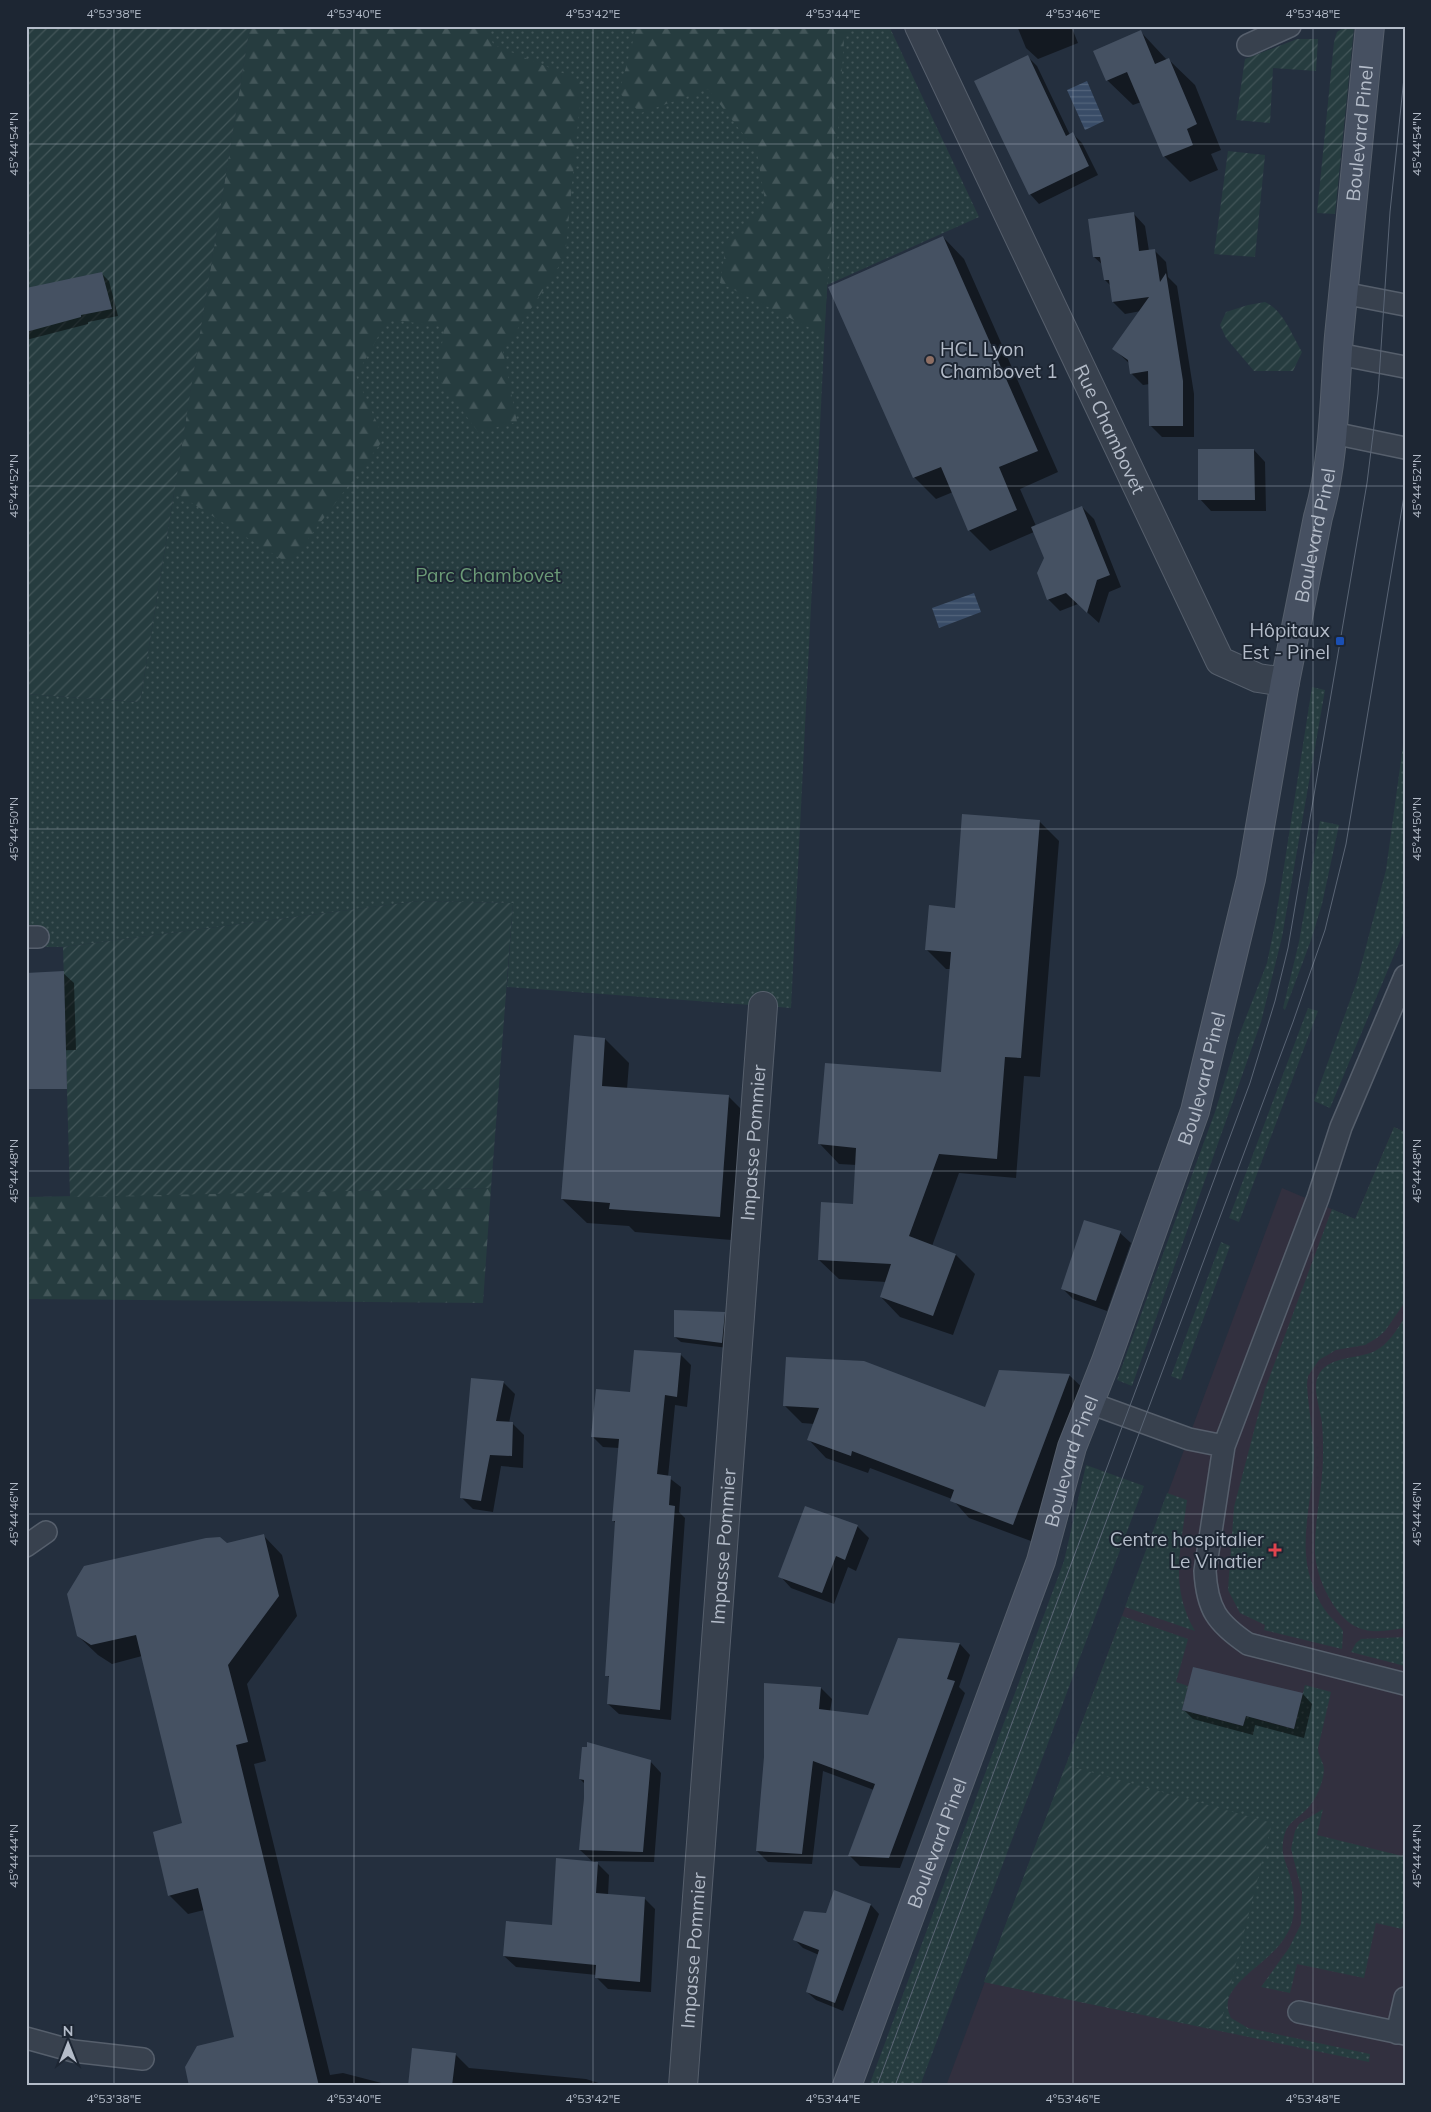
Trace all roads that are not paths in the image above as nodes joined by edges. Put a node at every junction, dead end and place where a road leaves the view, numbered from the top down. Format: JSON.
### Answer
{"nodes":[{"id":1,"x":919,"y":26,"type":"edge"},
{"id":2,"x":1290,"y":26,"type":"edge"},
{"id":3,"x":1370,"y":26,"type":"edge"},
{"id":4,"x":1248,"y":45,"type":"dead end"},
{"id":5,"x":1344,"y":293,"type":"junction"},
{"id":6,"x":1405,"y":305,"type":"edge"},
{"id":7,"x":1338,"y":354,"type":"junction"},
{"id":8,"x":1405,"y":367,"type":"edge"},
{"id":9,"x":1333,"y":432,"type":"junction"},
{"id":10,"x":1405,"y":448,"type":"edge"},
{"id":11,"x":1285,"y":682,"type":"junction"},
{"id":12,"x":1405,"y":976,"type":"edge"},
{"id":13,"x":762,"y":1006,"type":"dead end"},
{"id":14,"x":1090,"y":1403,"type":"junction"},
{"id":15,"x":1224,"y":1446,"type":"junction"},
{"id":16,"x":46,"y":1532,"type":"dead end"},
{"id":17,"x":26,"y":1546,"type":"edge"},
{"id":18,"x":1405,"y":1684,"type":"edge"},
{"id":19,"x":1405,"y":1998,"type":"edge"},
{"id":20,"x":1299,"y":2012,"type":"dead end"},
{"id":21,"x":1401,"y":2034,"type":"edge"},
{"id":22,"x":26,"y":2038,"type":"edge"},
{"id":23,"x":143,"y":2059,"type":"dead end"},
{"id":24,"x":683,"y":2086,"type":"edge"},
{"id":25,"x":846,"y":2086,"type":"edge"}],
"edges":[{"from":1,"to":11,"type":"street","name":"Rue Chambovet"},
{"from":2,"to":4,"type":"lane"},
{"from":3,"to":5,"type":"main road","name":"Boulevard Pinel"},
{"from":5,"to":6,"type":"lane"},
{"from":5,"to":7,"type":"main road","name":"Boulevard Pinel"},
{"from":7,"to":8,"type":"lane"},
{"from":7,"to":9,"type":"main road","name":"Boulevard Pinel"},
{"from":9,"to":10,"type":"lane"},
{"from":9,"to":11,"type":"main road","name":"Boulevard Pinel"},
{"from":11,"to":14,"type":"main road","name":"Boulevard Pinel"},
{"from":12,"to":15,"type":"lane"},
{"from":13,"to":24,"type":"street","name":"Impasse Pommier"},
{"from":14,"to":15,"type":"lane"},
{"from":14,"to":25,"type":"main road","name":"Boulevard Pinel"},
{"from":15,"to":18,"type":"lane"},
{"from":16,"to":17,"type":"lane"},
{"from":19,"to":21,"type":"lane"},
{"from":20,"to":21,"type":"lane"},
{"from":22,"to":23,"type":"lane"}]}
